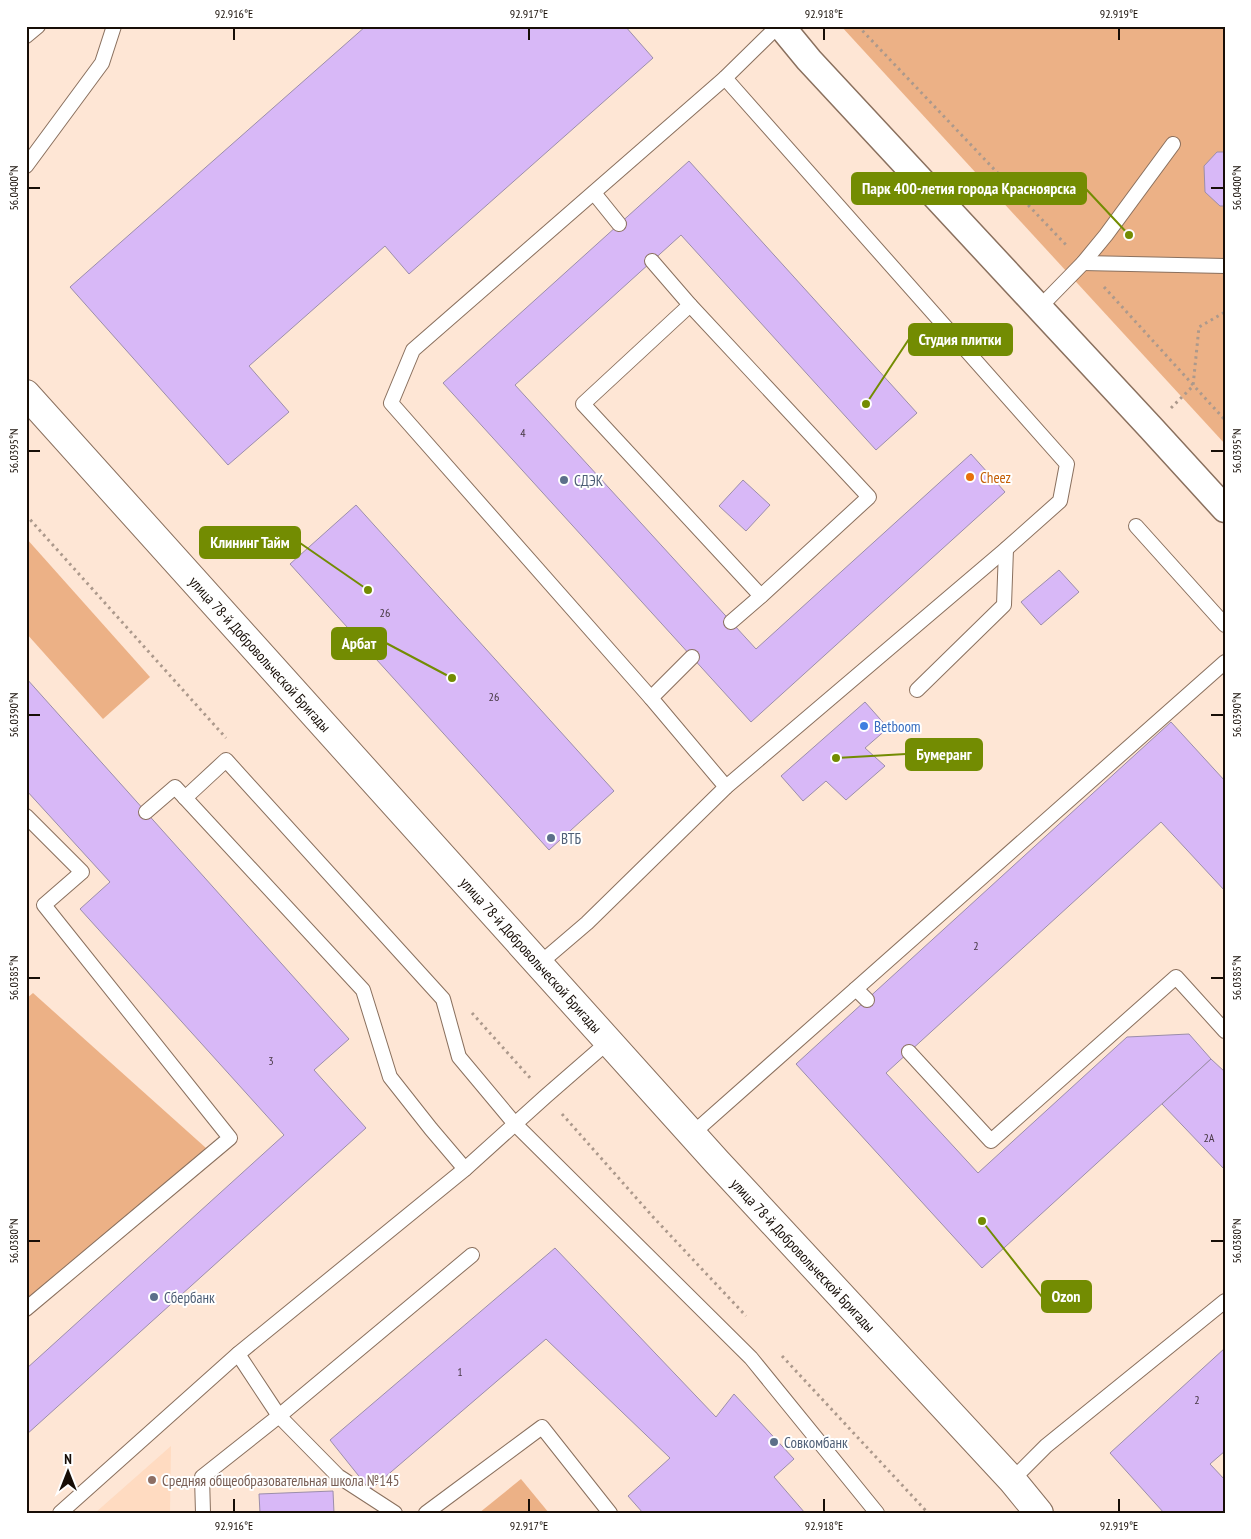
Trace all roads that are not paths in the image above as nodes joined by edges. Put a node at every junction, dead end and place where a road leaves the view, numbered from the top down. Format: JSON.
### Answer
{"nodes":[{"id":1,"x":38,"y":26,"type":"edge"},
{"id":2,"x":114,"y":26,"type":"edge"},
{"id":3,"x":779,"y":26,"type":"edge"},
{"id":4,"x":26,"y":36,"type":"edge"},
{"id":5,"x":725,"y":78,"type":"junction"},
{"id":6,"x":1173,"y":144,"type":"dead end"},
{"id":7,"x":26,"y":166,"type":"edge"},
{"id":8,"x":594,"y":193,"type":"junction"},
{"id":9,"x":619,"y":224,"type":"dead end"},
{"id":10,"x":652,"y":261,"type":"dead end"},
{"id":11,"x":1083,"y":264,"type":"junction"},
{"id":12,"x":1225,"y":266,"type":"edge"},
{"id":13,"x":690,"y":304,"type":"junction"},
{"id":14,"x":1039,"y":308,"type":"junction"},
{"id":15,"x":26,"y":394,"type":"edge"},
{"id":16,"x":1225,"y":509,"type":"edge"},
{"id":17,"x":1136,"y":526,"type":"dead end"},
{"id":18,"x":1006,"y":549,"type":"junction"},
{"id":19,"x":761,"y":596,"type":"junction"},
{"id":20,"x":730,"y":622,"type":"dead end"},
{"id":21,"x":1225,"y":625,"type":"edge"},
{"id":22,"x":692,"y":657,"type":"dead end"},
{"id":23,"x":1225,"y":662,"type":"edge"},
{"id":24,"x":917,"y":690,"type":"dead end"},
{"id":25,"x":651,"y":698,"type":"junction"},
{"id":26,"x":726,"y":787,"type":"junction"},
{"id":27,"x":184,"y":798,"type":"junction"},
{"id":28,"x":146,"y":812,"type":"dead end"},
{"id":29,"x":26,"y":816,"type":"edge"},
{"id":30,"x":539,"y":964,"type":"junction"},
{"id":31,"x":856,"y":988,"type":"junction"},
{"id":32,"x":866,"y":1000,"type":"dead end"},
{"id":33,"x":1225,"y":1031,"type":"edge"},
{"id":34,"x":608,"y":1042,"type":"junction"},
{"id":35,"x":909,"y":1052,"type":"dead end"},
{"id":36,"x":515,"y":1124,"type":"junction"},
{"id":37,"x":692,"y":1134,"type":"junction"},
{"id":38,"x":465,"y":1169,"type":"junction"},
{"id":39,"x":472,"y":1255,"type":"dead end"},
{"id":40,"x":1225,"y":1301,"type":"edge"},
{"id":41,"x":26,"y":1309,"type":"edge"},
{"id":42,"x":238,"y":1354,"type":"junction"},
{"id":43,"x":279,"y":1416,"type":"junction"},
{"id":44,"x":1012,"y":1480,"type":"junction"},
{"id":45,"x":60,"y":1513,"type":"edge"},
{"id":46,"x":203,"y":1513,"type":"edge"},
{"id":47,"x":395,"y":1513,"type":"edge"},
{"id":48,"x":426,"y":1513,"type":"edge"},
{"id":49,"x":610,"y":1513,"type":"edge"},
{"id":50,"x":877,"y":1513,"type":"edge"},
{"id":51,"x":1040,"y":1513,"type":"edge"}],
"edges":[{"from":1,"to":4,"type":"lane"},
{"from":2,"to":7,"type":"lane"},
{"from":3,"to":5,"type":"lane"},
{"from":3,"to":14,"type":"street"},
{"from":5,"to":8,"type":"lane"},
{"from":5,"to":18,"type":"lane"},
{"from":6,"to":11,"type":"lane"},
{"from":8,"to":9,"type":"lane"},
{"from":8,"to":25,"type":"lane"},
{"from":10,"to":13,"type":"lane"},
{"from":11,"to":12,"type":"lane"},
{"from":11,"to":14,"type":"lane"},
{"from":13,"to":19,"type":"lane"},
{"from":13,"to":19,"type":"lane"},
{"from":14,"to":16,"type":"street"},
{"from":15,"to":30,"type":"street","name":"улица 78-й Добровольческой Бригады"},
{"from":17,"to":21,"type":"lane"},
{"from":18,"to":24,"type":"lane"},
{"from":18,"to":26,"type":"lane"},
{"from":19,"to":20,"type":"lane"},
{"from":22,"to":25,"type":"lane"},
{"from":23,"to":31,"type":"lane"},
{"from":25,"to":26,"type":"lane"},
{"from":26,"to":30,"type":"lane"},
{"from":27,"to":28,"type":"lane"},
{"from":27,"to":36,"type":"lane"},
{"from":27,"to":38,"type":"lane"},
{"from":29,"to":41,"type":"lane"},
{"from":30,"to":34,"type":"street","name":"улица 78-й Добровольческой Бригады"},
{"from":31,"to":32,"type":"lane"},
{"from":31,"to":37,"type":"lane"},
{"from":33,"to":35,"type":"lane"},
{"from":34,"to":36,"type":"lane"},
{"from":34,"to":37,"type":"street","name":"улица 78-й Добровольческой Бригады"},
{"from":36,"to":38,"type":"lane"},
{"from":36,"to":50,"type":"lane"},
{"from":37,"to":44,"type":"street","name":"улица 78-й Добровольческой Бригады"},
{"from":38,"to":42,"type":"lane"},
{"from":39,"to":43,"type":"lane"},
{"from":40,"to":44,"type":"lane"},
{"from":42,"to":43,"type":"lane"},
{"from":42,"to":45,"type":"lane"},
{"from":43,"to":46,"type":"lane"},
{"from":43,"to":47,"type":"lane"},
{"from":44,"to":51,"type":"street","name":"улица 78-й Добровольческой Бригады"},
{"from":48,"to":49,"type":"lane"}]}
